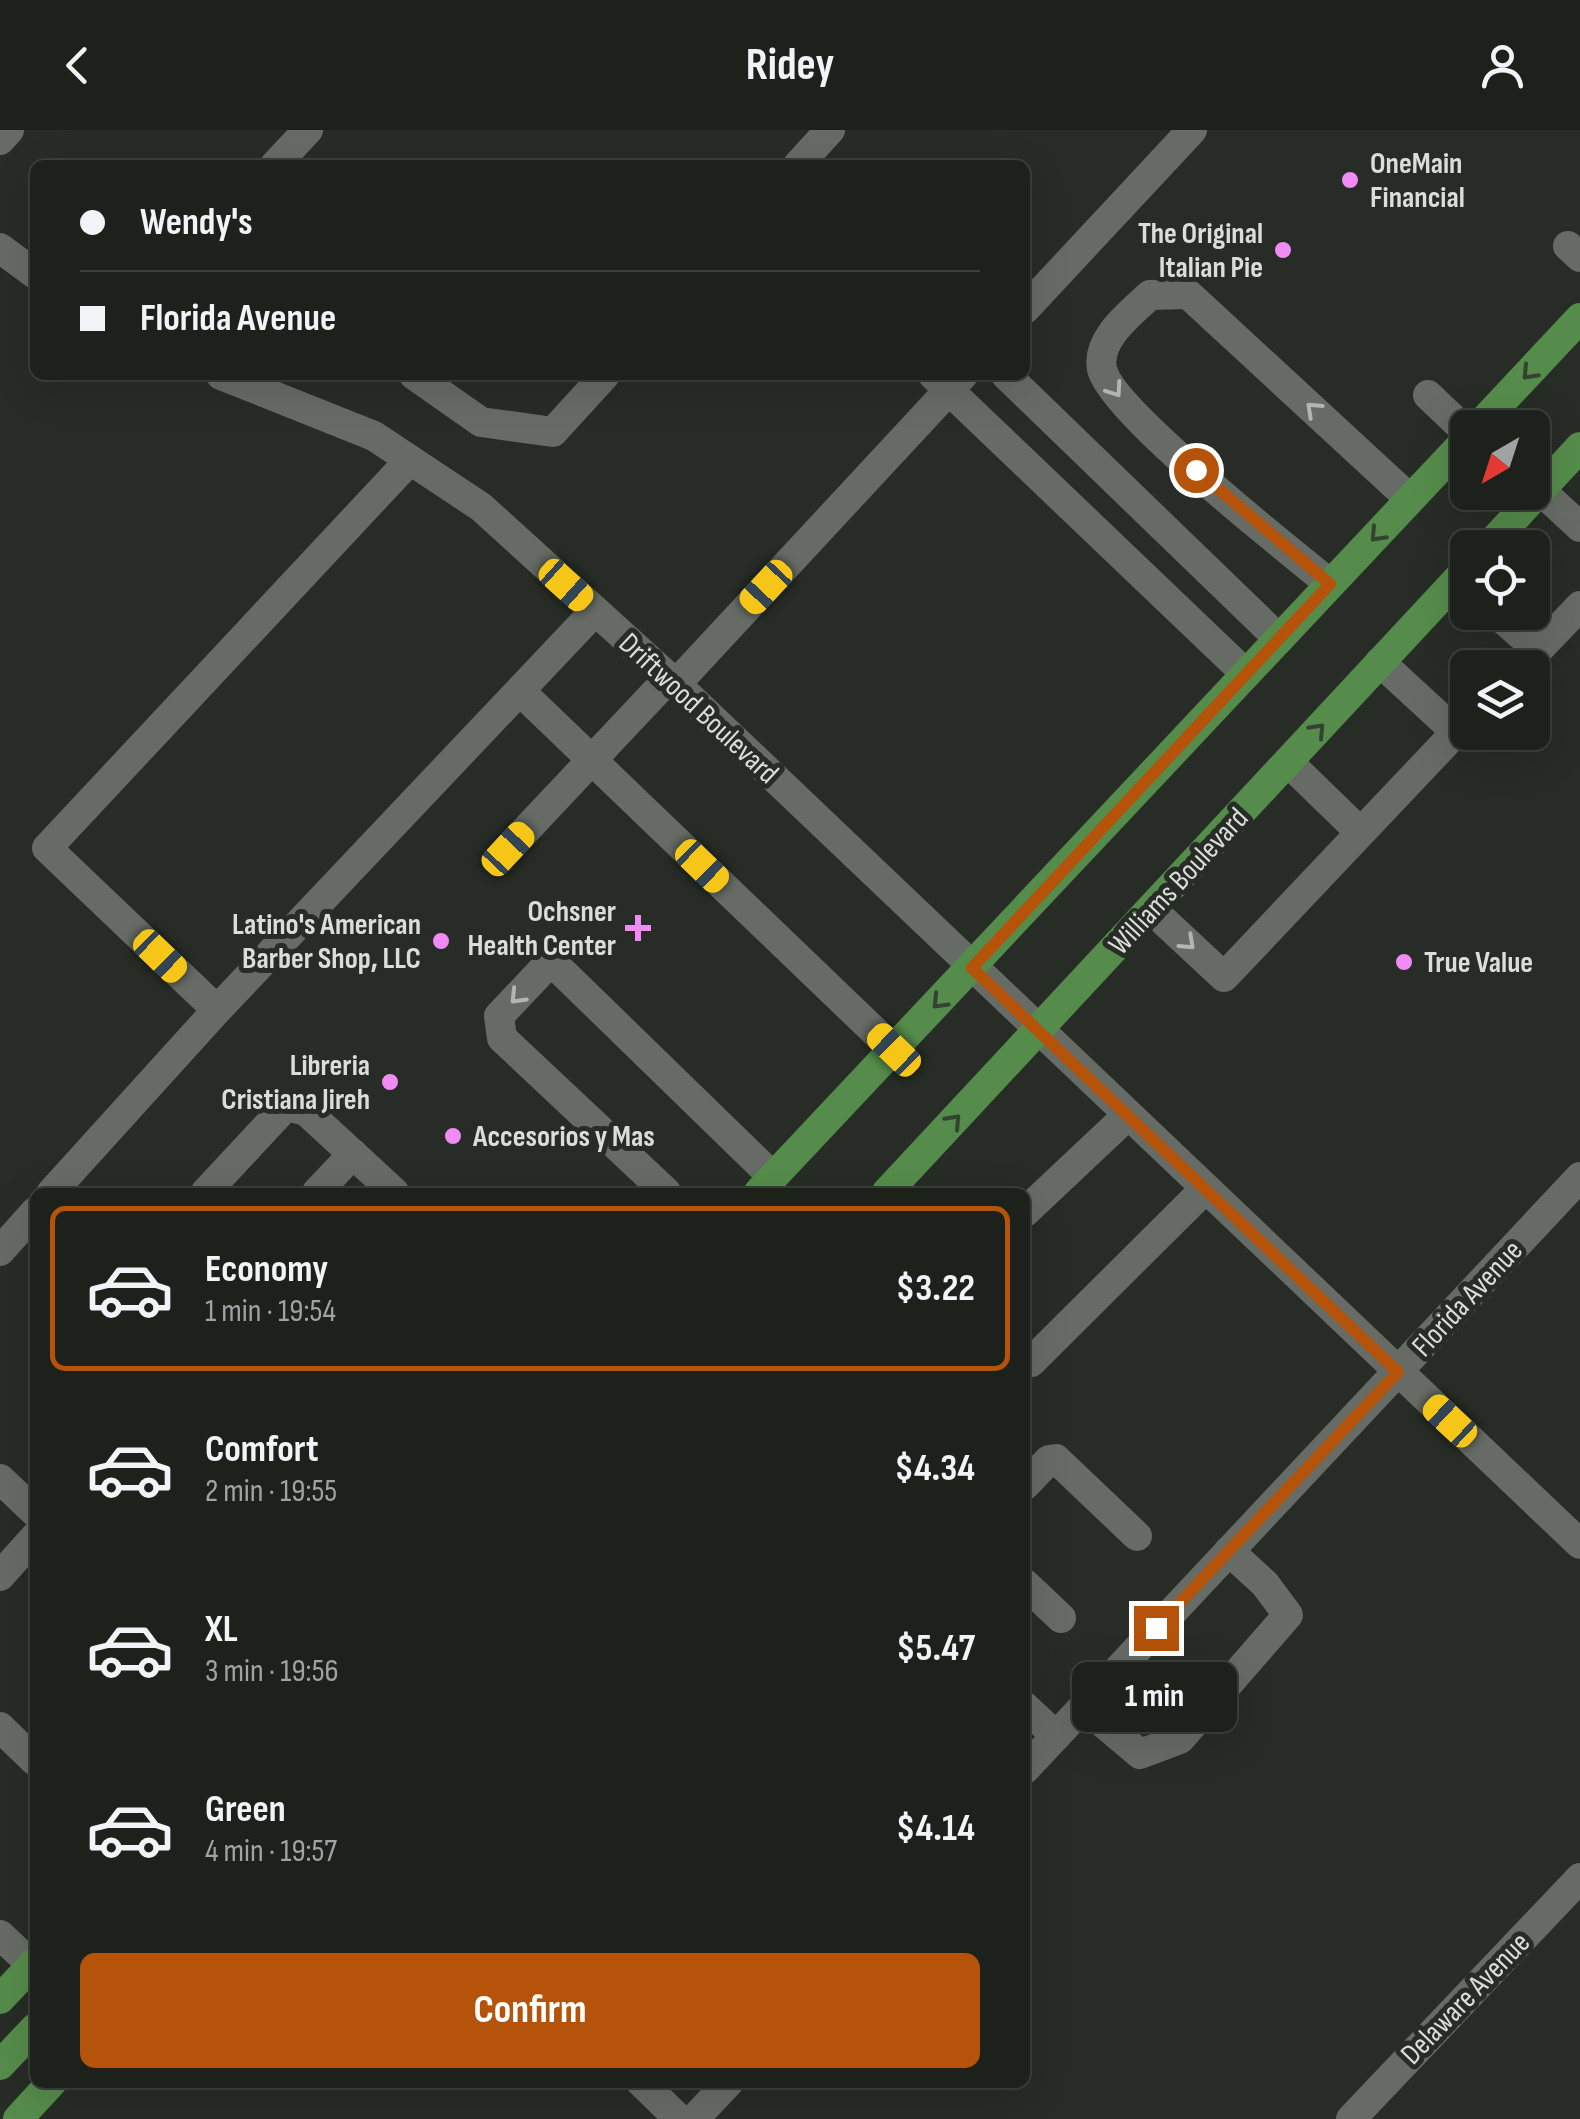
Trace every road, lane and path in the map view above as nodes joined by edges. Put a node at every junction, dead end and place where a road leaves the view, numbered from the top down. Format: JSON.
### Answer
{"nodes":[{"id":1,"x":8,"y":130,"type":"edge"},
{"id":2,"x":308,"y":130,"type":"edge"},
{"id":3,"x":830,"y":130,"type":"edge"},
{"id":4,"x":1192,"y":130,"type":"edge"},
{"id":5,"x":0,"y":140,"type":"edge"},
{"id":6,"x":281,"y":160,"type":"edge"},
{"id":7,"x":803,"y":160,"type":"edge"},
{"id":8,"x":0,"y":248,"type":"edge"},
{"id":9,"x":30,"y":270,"type":"edge"},
{"id":10,"x":1030,"y":304,"type":"edge"},
{"id":11,"x":1580,"y":318,"type":"edge"},
{"id":12,"x":234,"y":380,"type":"edge"},
{"id":13,"x":421,"y":380,"type":"edge"},
{"id":14,"x":600,"y":380,"type":"edge"},
{"id":15,"x":949,"y":380,"type":"edge"},
{"id":16,"x":1011,"y":380,"type":"edge"},
{"id":17,"x":1428,"y":395,"type":"dead end"},
{"id":18,"x":1494,"y":410,"type":"edge"},
{"id":19,"x":1450,"y":417,"type":"edge"},
{"id":20,"x":1580,"y":420,"type":"edge"},
{"id":21,"x":1450,"y":455,"type":"edge"},
{"id":22,"x":1577,"y":455,"type":"edge"},
{"id":23,"x":410,"y":460,"type":"junction"},
{"id":24,"x":1550,"y":474,"type":"edge"},
{"id":25,"x":1550,"y":480,"type":"edge"},
{"id":26,"x":1550,"y":496,"type":"edge"},
{"id":27,"x":1410,"y":499,"type":"junction"},
{"id":28,"x":1522,"y":510,"type":"edge"},
{"id":29,"x":1580,"y":527,"type":"edge"},
{"id":30,"x":1504,"y":530,"type":"edge"},
{"id":31,"x":1330,"y":584,"type":"junction"},
{"id":32,"x":1450,"y":592,"type":"edge"},
{"id":33,"x":1580,"y":606,"type":"edge"},
{"id":34,"x":595,"y":611,"type":"junction"},
{"id":35,"x":1515,"y":630,"type":"edge"},
{"id":36,"x":1279,"y":639,"type":"junction"},
{"id":37,"x":1380,"y":662,"type":"junction"},
{"id":38,"x":1246,"y":674,"type":"junction"},
{"id":39,"x":672,"y":681,"type":"junction"},
{"id":40,"x":520,"y":691,"type":"junction"},
{"id":41,"x":592,"y":760,"type":"junction"},
{"id":42,"x":1288,"y":762,"type":"junction"},
{"id":43,"x":1360,"y":832,"type":"junction"},
{"id":44,"x":508,"y":849,"type":"dead end"},
{"id":45,"x":1151,"y":910,"type":"junction"},
{"id":46,"x":972,"y":968,"type":"junction"},
{"id":47,"x":217,"y":1010,"type":"junction"},
{"id":48,"x":1039,"y":1030,"type":"junction"},
{"id":49,"x":894,"y":1050,"type":"junction"},
{"id":50,"x":1128,"y":1115,"type":"junction"},
{"id":51,"x":353,"y":1154,"type":"junction"},
{"id":52,"x":1580,"y":1177,"type":"edge"},
{"id":53,"x":766,"y":1185,"type":"edge"},
{"id":54,"x":56,"y":1188,"type":"edge"},
{"id":55,"x":210,"y":1188,"type":"edge"},
{"id":56,"x":321,"y":1188,"type":"edge"},
{"id":57,"x":390,"y":1188,"type":"edge"},
{"id":58,"x":662,"y":1188,"type":"edge"},
{"id":59,"x":891,"y":1188,"type":"edge"},
{"id":60,"x":1205,"y":1189,"type":"junction"},
{"id":61,"x":1030,"y":1207,"type":"edge"},
{"id":62,"x":30,"y":1218,"type":"edge"},
{"id":63,"x":0,"y":1251,"type":"edge"},
{"id":64,"x":1030,"y":1361,"type":"edge"},
{"id":65,"x":1398,"y":1372,"type":"junction"},
{"id":66,"x":0,"y":1479,"type":"edge"},
{"id":67,"x":1030,"y":1480,"type":"edge"},
{"id":68,"x":30,"y":1507,"type":"edge"},
{"id":69,"x":1137,"y":1536,"type":"dead end"},
{"id":70,"x":30,"y":1543,"type":"edge"},
{"id":71,"x":1580,"y":1544,"type":"edge"},
{"id":72,"x":1229,"y":1551,"type":"junction"},
{"id":73,"x":0,"y":1576,"type":"edge"},
{"id":74,"x":1030,"y":1589,"type":"edge"},
{"id":75,"x":1061,"y":1618,"type":"dead end"},
{"id":76,"x":1083,"y":1706,"type":"junction"},
{"id":77,"x":1030,"y":1712,"type":"edge"},
{"id":78,"x":0,"y":1727,"type":"edge"},
{"id":79,"x":1056,"y":1736,"type":"junction"},
{"id":80,"x":30,"y":1755,"type":"edge"},
{"id":81,"x":1030,"y":1758,"type":"edge"},
{"id":82,"x":1580,"y":1878,"type":"edge"},
{"id":83,"x":0,"y":1935,"type":"edge"},
{"id":84,"x":30,"y":1961,"type":"edge"},
{"id":85,"x":30,"y":1968,"type":"edge"},
{"id":86,"x":0,"y":1999,"type":"edge"},
{"id":87,"x":30,"y":2033,"type":"edge"},
{"id":88,"x":0,"y":2065,"type":"edge"},
{"id":89,"x":46,"y":2088,"type":"edge"},
{"id":90,"x":647,"y":2088,"type":"edge"},
{"id":91,"x":722,"y":2088,"type":"edge"},
{"id":92,"x":18,"y":2119,"type":"edge"},
{"id":93,"x":679,"y":2119,"type":"edge"},
{"id":94,"x":694,"y":2119,"type":"edge"},
{"id":95,"x":1350,"y":2119,"type":"edge"}],
"edges":[{"from":1,"to":5,"type":"street"},
{"from":2,"to":6,"type":"street"},
{"from":3,"to":7,"type":"street"},
{"from":4,"to":10,"type":"street"},
{"from":8,"to":9,"type":"street"},
{"from":11,"to":18,"type":"main road","one_way":true},
{"from":12,"to":23,"type":"street","name":"Driftwood Boulevard"},
{"from":13,"to":14,"type":"street"},
{"from":15,"to":38,"type":"street"},
{"from":15,"to":39,"type":"street"},
{"from":16,"to":36,"type":"street"},
{"from":17,"to":19,"type":"street"},
{"from":20,"to":24,"type":"main road"},
{"from":21,"to":27,"type":"main road"},
{"from":22,"to":25,"type":"main road"},
{"from":23,"to":34,"type":"street","name":"Driftwood Boulevard"},
{"from":23,"to":47,"type":"street"},
{"from":26,"to":29,"type":"street"},
{"from":27,"to":31,"type":"main road","one_way":true},
{"from":27,"to":31,"type":"street","one_way":true},
{"from":28,"to":30,"type":"main road"},
{"from":31,"to":36,"type":"main road"},
{"from":32,"to":37,"type":"main road","name":"Williams Boulevard"},
{"from":33,"to":35,"type":"street"},
{"from":34,"to":39,"type":"street","name":"Driftwood Boulevard"},
{"from":34,"to":40,"type":"street"},
{"from":36,"to":38,"type":"main road"},
{"from":42,"to":37,"type":"main road","name":"Williams Boulevard","one_way":true},
{"from":37,"to":43,"type":"street"},
{"from":38,"to":46,"type":"main road"},
{"from":39,"to":41,"type":"street"},
{"from":39,"to":46,"type":"street","name":"Driftwood Boulevard"},
{"from":40,"to":41,"type":"street"},
{"from":40,"to":47,"type":"street"},
{"from":41,"to":44,"type":"street"},
{"from":41,"to":49,"type":"street"},
{"from":42,"to":43,"type":"street"},
{"from":42,"to":45,"type":"main road","name":"Williams Boulevard"},
{"from":45,"to":43,"type":"street","one_way":true},
{"from":45,"to":48,"type":"main road","name":"Williams Boulevard"},
{"from":46,"to":48,"type":"street","name":"Driftwood Boulevard"},
{"from":46,"to":49,"type":"main road","one_way":true},
{"from":47,"to":54,"type":"street"},
{"from":48,"to":50,"type":"street","name":"Driftwood Boulevard"},
{"from":59,"to":48,"type":"main road","name":"Williams Boulevard","one_way":true},
{"from":49,"to":53,"type":"main road"},
{"from":50,"to":60,"type":"street","name":"Driftwood Boulevard"},
{"from":50,"to":61,"type":"street"},
{"from":51,"to":55,"type":"street"},
{"from":51,"to":56,"type":"street"},
{"from":51,"to":57,"type":"street"},
{"from":52,"to":65,"type":"street","name":"Florida Avenue"},
{"from":53,"to":58,"type":"street","one_way":true},
{"from":60,"to":64,"type":"street"},
{"from":60,"to":65,"type":"street","name":"Driftwood Boulevard"},
{"from":62,"to":63,"type":"street"},
{"from":65,"to":71,"type":"street","name":"Driftwood Boulevard"},
{"from":65,"to":72,"type":"street","name":"Florida Avenue"},
{"from":66,"to":68,"type":"street"},
{"from":67,"to":69,"type":"street"},
{"from":70,"to":73,"type":"street"},
{"from":72,"to":76,"type":"street","name":"Florida Avenue"},
{"from":72,"to":76,"type":"street"},
{"from":74,"to":75,"type":"street"},
{"from":76,"to":79,"type":"street","name":"Florida Avenue"},
{"from":77,"to":79,"type":"street"},
{"from":78,"to":80,"type":"street"},
{"from":79,"to":81,"type":"street","name":"Florida Avenue"},
{"from":82,"to":95,"type":"street","name":"Delaware Avenue"},
{"from":83,"to":84,"type":"street"},
{"from":85,"to":86,"type":"main road"},
{"from":87,"to":88,"type":"main road"},
{"from":89,"to":92,"type":"main road"},
{"from":90,"to":93,"type":"street"},
{"from":91,"to":94,"type":"street"}]}
